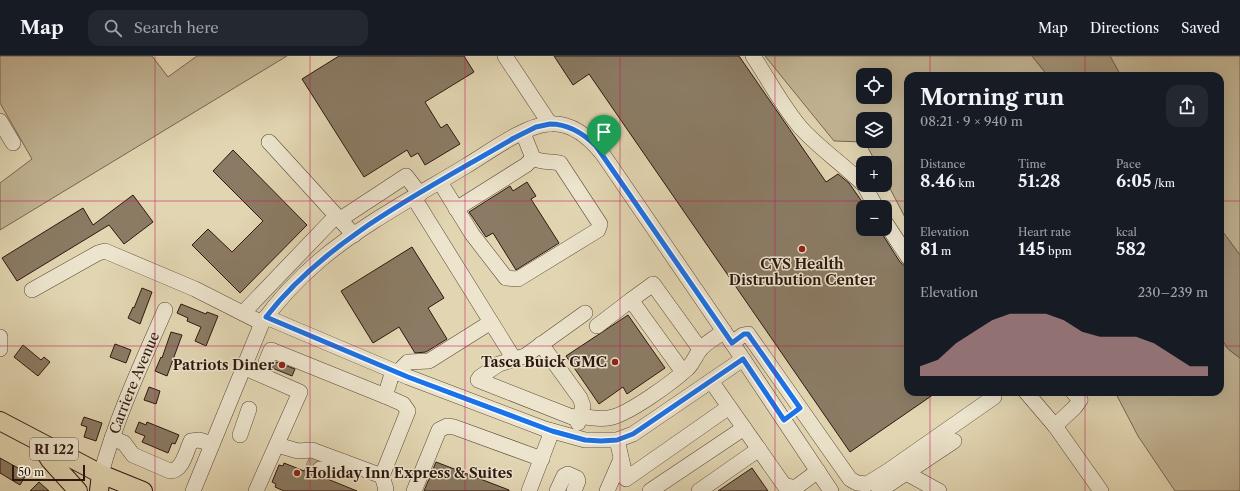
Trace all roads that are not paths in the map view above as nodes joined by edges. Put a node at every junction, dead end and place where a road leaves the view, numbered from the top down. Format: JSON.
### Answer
{"nodes":[{"id":1,"x":505,"y":56,"type":"edge"},
{"id":2,"x":753,"y":56,"type":"edge"},
{"id":3,"x":0,"y":121,"type":"edge"},
{"id":4,"x":550,"y":124,"type":"junction"},
{"id":5,"x":523,"y":133,"type":"junction"},
{"id":6,"x":269,"y":142,"type":"dead end"},
{"id":7,"x":13,"y":143,"type":"dead end"},
{"id":8,"x":533,"y":158,"type":"junction"},
{"id":9,"x":856,"y":177,"type":"edge"},
{"id":10,"x":440,"y":182,"type":"junction"},
{"id":11,"x":417,"y":196,"type":"junction"},
{"id":12,"x":456,"y":209,"type":"junction"},
{"id":13,"x":338,"y":218,"type":"junction"},
{"id":14,"x":892,"y":233,"type":"edge"},
{"id":15,"x":354,"y":236,"type":"junction"},
{"id":16,"x":904,"y":251,"type":"edge"},
{"id":17,"x":32,"y":290,"type":"dead end"},
{"id":18,"x":631,"y":300,"type":"junction"},
{"id":19,"x":165,"y":310,"type":"dead end"},
{"id":20,"x":243,"y":313,"type":"junction"},
{"id":21,"x":585,"y":313,"type":"dead end"},
{"id":22,"x":264,"y":320,"type":"junction"},
{"id":23,"x":490,"y":322,"type":"junction"},
{"id":24,"x":597,"y":326,"type":"dead end"},
{"id":25,"x":0,"y":337,"type":"edge"},
{"id":26,"x":728,"y":337,"type":"junction"},
{"id":27,"x":541,"y":344,"type":"junction"},
{"id":28,"x":0,"y":349,"type":"edge"},
{"id":29,"x":700,"y":349,"type":"junction"},
{"id":30,"x":514,"y":359,"type":"junction"},
{"id":31,"x":743,"y":359,"type":"junction"},
{"id":32,"x":266,"y":362,"type":"dead end"},
{"id":33,"x":243,"y":367,"type":"junction"},
{"id":34,"x":683,"y":372,"type":"junction"},
{"id":35,"x":397,"y":373,"type":"junction"},
{"id":36,"x":711,"y":381,"type":"junction"},
{"id":37,"x":386,"y":396,"type":"junction"},
{"id":38,"x":1029,"y":396,"type":"edge"},
{"id":39,"x":1077,"y":396,"type":"edge"},
{"id":40,"x":994,"y":397,"type":"dead end"},
{"id":41,"x":729,"y":407,"type":"junction"},
{"id":42,"x":800,"y":408,"type":"junction"},
{"id":43,"x":250,"y":409,"type":"dead end"},
{"id":44,"x":581,"y":415,"type":"junction"},
{"id":45,"x":784,"y":420,"type":"junction"},
{"id":46,"x":0,"y":421,"type":"edge"},
{"id":47,"x":1055,"y":426,"type":"junction"},
{"id":48,"x":744,"y":428,"type":"junction"},
{"id":49,"x":552,"y":431,"type":"junction"},
{"id":50,"x":240,"y":435,"type":"dead end"},
{"id":51,"x":572,"y":437,"type":"junction"},
{"id":52,"x":112,"y":438,"type":"junction"},
{"id":53,"x":37,"y":440,"type":"junction"},
{"id":54,"x":617,"y":440,"type":"junction"},
{"id":55,"x":954,"y":441,"type":"dead end"},
{"id":56,"x":212,"y":444,"type":"junction"},
{"id":57,"x":277,"y":445,"type":"junction"},
{"id":58,"x":759,"y":449,"type":"junction"},
{"id":59,"x":542,"y":459,"type":"junction"},
{"id":60,"x":621,"y":459,"type":"junction"},
{"id":61,"x":309,"y":461,"type":"junction"},
{"id":62,"x":344,"y":462,"type":"junction"},
{"id":63,"x":818,"y":471,"type":"junction"},
{"id":64,"x":100,"y":474,"type":"edge"},
{"id":65,"x":382,"y":476,"type":"junction"},
{"id":66,"x":914,"y":481,"type":"edge"},
{"id":67,"x":627,"y":485,"type":"edge"},
{"id":68,"x":796,"y":489,"type":"edge"},
{"id":69,"x":78,"y":491,"type":"edge"},
{"id":70,"x":88,"y":491,"type":"edge"},
{"id":71,"x":143,"y":491,"type":"edge"},
{"id":72,"x":193,"y":491,"type":"edge"},
{"id":73,"x":256,"y":491,"type":"edge"},
{"id":74,"x":385,"y":491,"type":"edge"},
{"id":75,"x":414,"y":491,"type":"edge"},
{"id":76,"x":529,"y":491,"type":"edge"},
{"id":77,"x":557,"y":491,"type":"edge"},
{"id":78,"x":574,"y":491,"type":"edge"},
{"id":79,"x":607,"y":491,"type":"edge"},
{"id":80,"x":650,"y":491,"type":"edge"},
{"id":81,"x":699,"y":491,"type":"edge"},
{"id":82,"x":831,"y":491,"type":"edge"},
{"id":83,"x":879,"y":491,"type":"edge"},
{"id":84,"x":939,"y":491,"type":"edge"},
{"id":85,"x":1101,"y":491,"type":"edge"}],
"edges":[{"from":1,"to":4,"type":"street"},
{"from":2,"to":9,"type":"street"},
{"from":3,"to":7,"type":"street"},
{"from":4,"to":5,"type":"street"},
{"from":4,"to":26,"type":"street"},
{"from":5,"to":8,"type":"street"},
{"from":5,"to":10,"type":"street"},
{"from":6,"to":13,"type":"street"},
{"from":8,"to":12,"type":"street"},
{"from":8,"to":12,"type":"street"},
{"from":10,"to":11,"type":"street"},
{"from":10,"to":12,"type":"street"},
{"from":11,"to":13,"type":"street"},
{"from":11,"to":15,"type":"street"},
{"from":11,"to":23,"type":"street"},
{"from":13,"to":15,"type":"street"},
{"from":13,"to":20,"type":"street"},
{"from":14,"to":16,"type":"street"},
{"from":15,"to":22,"type":"street"},
{"from":17,"to":20,"type":"street"},
{"from":18,"to":24,"type":"street"},
{"from":18,"to":29,"type":"street"},
{"from":18,"to":34,"type":"street"},
{"from":19,"to":52,"type":"street","name":"Carriere Avenue"},
{"from":20,"to":22,"type":"street"},
{"from":21,"to":27,"type":"street"},
{"from":22,"to":33,"type":"street"},
{"from":22,"to":35,"type":"street"},
{"from":23,"to":30,"type":"street"},
{"from":23,"to":35,"type":"street"},
{"from":25,"to":28,"type":"street"},
{"from":26,"to":29,"type":"street"},
{"from":26,"to":31,"type":"street"},
{"from":26,"to":42,"type":"street"},
{"from":27,"to":30,"type":"street"},
{"from":27,"to":44,"type":"street"},
{"from":29,"to":34,"type":"street"},
{"from":30,"to":44,"type":"street"},
{"from":31,"to":36,"type":"street"},
{"from":31,"to":45,"type":"street"},
{"from":32,"to":37,"type":"street"},
{"from":33,"to":56,"type":"street"},
{"from":33,"to":57,"type":"street"},
{"from":34,"to":44,"type":"street"},
{"from":35,"to":37,"type":"street"},
{"from":35,"to":49,"type":"street"},
{"from":36,"to":41,"type":"street"},
{"from":36,"to":54,"type":"street"},
{"from":37,"to":65,"type":"street"},
{"from":38,"to":47,"type":"street"},
{"from":39,"to":47,"type":"street"},
{"from":40,"to":42,"type":"street"},
{"from":41,"to":48,"type":"street"},
{"from":41,"to":67,"type":"street"},
{"from":42,"to":45,"type":"street"},
{"from":43,"to":50,"type":"street"},
{"from":44,"to":51,"type":"street"},
{"from":45,"to":63,"type":"street"},
{"from":46,"to":53,"type":"main road","number":"RI 122"},
{"from":47,"to":85,"type":"street"},
{"from":48,"to":58,"type":"street"},
{"from":48,"to":80,"type":"street"},
{"from":49,"to":51,"type":"street"},
{"from":49,"to":59,"type":"street"},
{"from":51,"to":54,"type":"street"},
{"from":52,"to":56,"type":"street"},
{"from":52,"to":64,"type":"street","name":"Carriere Avenue"},
{"from":53,"to":64,"type":"main road","number":"RI 122"},
{"from":53,"to":69,"type":"main road"},
{"from":54,"to":60,"type":"street"},
{"from":55,"to":66,"type":"street"},
{"from":56,"to":72,"type":"street"},
{"from":57,"to":61,"type":"street"},
{"from":57,"to":73,"type":"street"},
{"from":58,"to":68,"type":"street"},
{"from":58,"to":81,"type":"street"},
{"from":59,"to":75,"type":"street"},
{"from":59,"to":76,"type":"street"},
{"from":60,"to":67,"type":"street"},
{"from":60,"to":79,"type":"street"},
{"from":61,"to":62,"type":"street"},
{"from":61,"to":62,"type":"street"},
{"from":62,"to":65,"type":"street"},
{"from":63,"to":68,"type":"street"},
{"from":63,"to":82,"type":"street"},
{"from":64,"to":70,"type":"main road"},
{"from":64,"to":71,"type":"main road","number":"RI 122"},
{"from":65,"to":74,"type":"street"},
{"from":66,"to":83,"type":"street"},
{"from":66,"to":84,"type":"street"},
{"from":77,"to":78,"type":"street"}]}
